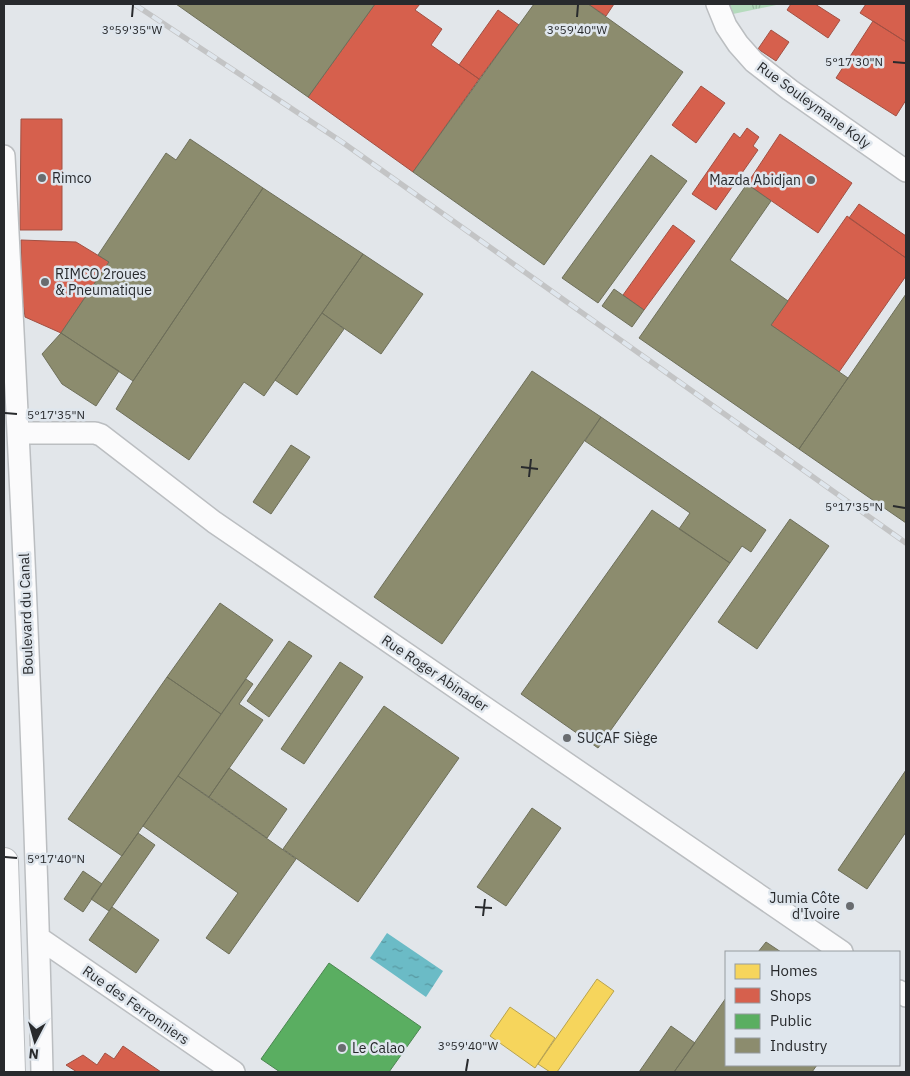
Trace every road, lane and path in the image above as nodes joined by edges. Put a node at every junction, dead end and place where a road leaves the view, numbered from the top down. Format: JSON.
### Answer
{"nodes":[{"id":1,"x":717,"y":4,"type":"edge"},
{"id":2,"x":4,"y":156,"type":"edge"},
{"id":3,"x":906,"y":171,"type":"edge"},
{"id":4,"x":18,"y":433,"type":"junction"},
{"id":5,"x":4,"y":862,"type":"edge"},
{"id":6,"x":39,"y":938,"type":"junction"},
{"id":7,"x":841,"y":951,"type":"edge"},
{"id":8,"x":11,"y":1072,"type":"edge"},
{"id":9,"x":42,"y":1072,"type":"edge"},
{"id":10,"x":234,"y":1072,"type":"edge"}],
"edges":[{"from":1,"to":3,"type":"street","name":"Rue Souleymane Koly"},
{"from":2,"to":4,"type":"street","name":"Boulevard du Canal"},
{"from":4,"to":6,"type":"street","name":"Boulevard du Canal"},
{"from":4,"to":7,"type":"street","name":"Rue Roger Abinader"},
{"from":5,"to":8,"type":"main road"},
{"from":6,"to":9,"type":"street","name":"Boulevard du Canal"},
{"from":6,"to":10,"type":"street","name":"Rue des Ferronniers"}]}
